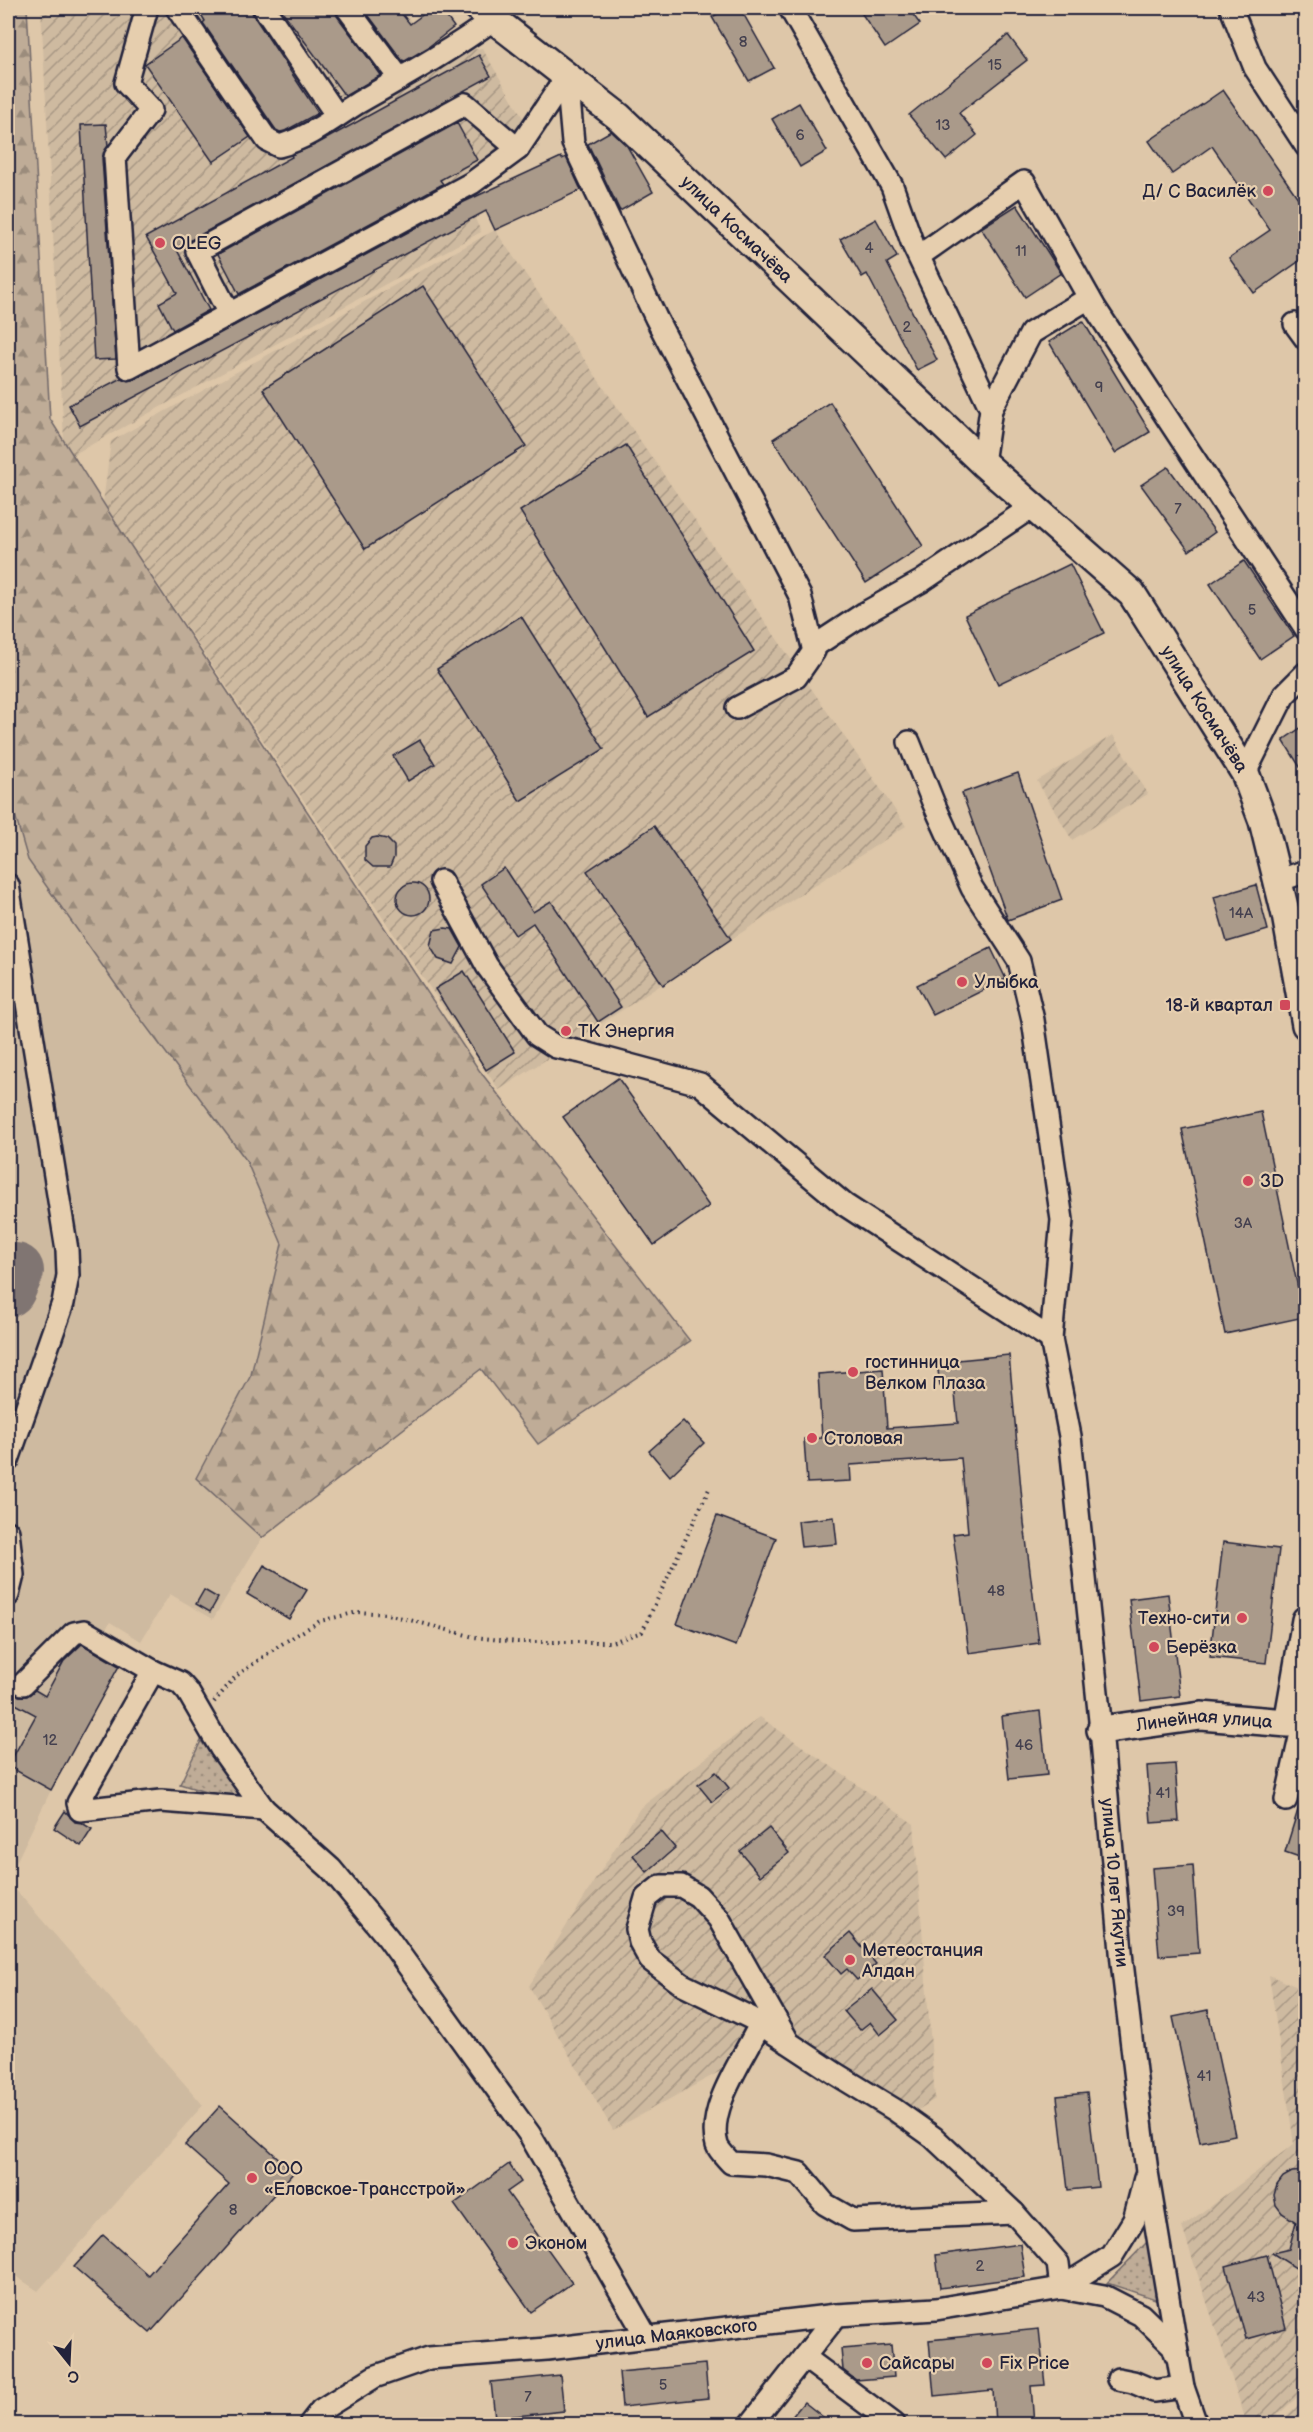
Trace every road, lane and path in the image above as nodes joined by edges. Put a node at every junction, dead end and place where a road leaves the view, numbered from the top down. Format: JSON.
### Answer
{"nodes":[{"id":1,"x":147,"y":8,"type":"edge"},
{"id":2,"x":177,"y":8,"type":"edge"},
{"id":3,"x":264,"y":8,"type":"edge"},
{"id":4,"x":347,"y":8,"type":"edge"},
{"id":5,"x":790,"y":8,"type":"edge"},
{"id":6,"x":1231,"y":8,"type":"edge"},
{"id":7,"x":487,"y":13,"type":"edge"},
{"id":8,"x":567,"y":76,"type":"junction"},
{"id":9,"x":400,"y":79,"type":"junction"},
{"id":10,"x":337,"y":116,"type":"junction"},
{"id":11,"x":1305,"y":146,"type":"edge"},
{"id":12,"x":518,"y":149,"type":"junction"},
{"id":13,"x":919,"y":256,"type":"junction"},
{"id":14,"x":1089,"y":298,"type":"junction"},
{"id":15,"x":230,"y":314,"type":"junction"},
{"id":16,"x":991,"y":409,"type":"junction"},
{"id":17,"x":983,"y":463,"type":"junction"},
{"id":18,"x":1033,"y":506,"type":"junction"},
{"id":19,"x":1305,"y":629,"type":"edge"},
{"id":20,"x":813,"y":647,"type":"junction"},
{"id":21,"x":1305,"y":673,"type":"edge"},
{"id":22,"x":1298,"y":694,"type":"edge"},
{"id":23,"x":737,"y":708,"type":"dead end"},
{"id":24,"x":909,"y":742,"type":"dead end"},
{"id":25,"x":1245,"y":773,"type":"junction"},
{"id":26,"x":1305,"y":871,"type":"edge"},
{"id":27,"x":441,"y":881,"type":"dead end"},
{"id":28,"x":1278,"y":881,"type":"junction"},
{"id":29,"x":8,"y":885,"type":"edge"},
{"id":30,"x":1305,"y":1025,"type":"edge"},
{"id":31,"x":1051,"y":1339,"type":"junction"},
{"id":32,"x":8,"y":1460,"type":"edge"},
{"id":33,"x":709,"y":1489,"type":"dead end"},
{"id":34,"x":8,"y":1532,"type":"edge"},
{"id":35,"x":8,"y":1595,"type":"edge"},
{"id":36,"x":1305,"y":1620,"type":"edge"},
{"id":37,"x":153,"y":1671,"type":"junction"},
{"id":38,"x":23,"y":1684,"type":"tunnel mouth"},
{"id":39,"x":205,"y":1723,"type":"junction"},
{"id":40,"x":1298,"y":1727,"type":"edge"},
{"id":41,"x":1101,"y":1730,"type":"junction"},
{"id":42,"x":1286,"y":1800,"type":"dead end"},
{"id":43,"x":264,"y":1809,"type":"junction"},
{"id":44,"x":760,"y":2024,"type":"junction"},
{"id":45,"x":789,"y":2043,"type":"junction"},
{"id":46,"x":1147,"y":2172,"type":"junction"},
{"id":47,"x":1014,"y":2213,"type":"junction"},
{"id":48,"x":1061,"y":2288,"type":"junction"},
{"id":49,"x":837,"y":2315,"type":"junction"},
{"id":50,"x":633,"y":2338,"type":"junction"},
{"id":51,"x":804,"y":2357,"type":"junction"},
{"id":52,"x":1182,"y":2378,"type":"junction"},
{"id":53,"x":1118,"y":2379,"type":"dead end"},
{"id":54,"x":310,"y":2424,"type":"edge"},
{"id":55,"x":751,"y":2424,"type":"edge"},
{"id":56,"x":894,"y":2424,"type":"edge"},
{"id":57,"x":1196,"y":2424,"type":"edge"}],
"edges":[{"from":1,"to":15,"type":"street"},
{"from":2,"to":10,"type":"street"},
{"from":3,"to":10,"type":"street"},
{"from":4,"to":9,"type":"street"},
{"from":5,"to":13,"type":"street"},
{"from":6,"to":11,"type":"street"},
{"from":7,"to":8,"type":"main road","name":"улица Космачёва"},
{"from":7,"to":9,"type":"street"},
{"from":8,"to":12,"type":"street"},
{"from":8,"to":17,"type":"main road","name":"улица Космачёва"},
{"from":8,"to":20,"type":"street"},
{"from":9,"to":10,"type":"street"},
{"from":12,"to":15,"type":"street"},
{"from":12,"to":15,"type":"street"},
{"from":13,"to":14,"type":"street"},
{"from":13,"to":16,"type":"street"},
{"from":14,"to":16,"type":"street"},
{"from":14,"to":19,"type":"street"},
{"from":16,"to":17,"type":"street"},
{"from":17,"to":18,"type":"main road","name":"улица Космачёва"},
{"from":18,"to":20,"type":"street"},
{"from":18,"to":25,"type":"main road","name":"улица Космачёва"},
{"from":20,"to":23,"type":"street"},
{"from":21,"to":22,"type":"street"},
{"from":22,"to":25,"type":"street"},
{"from":24,"to":31,"type":"street","name":"улица 10 лет Якутии"},
{"from":25,"to":28,"type":"main road","name":"улица Космачёва"},
{"from":26,"to":28,"type":"street"},
{"from":27,"to":31,"type":"street"},
{"from":28,"to":30,"type":"main road","name":"улица Космачёва"},
{"from":29,"to":32,"type":"street"},
{"from":31,"to":41,"type":"street","name":"улица 10 лет Якутии"},
{"from":33,"to":39,"type":"path"},
{"from":34,"to":35,"type":"street"},
{"from":36,"to":40,"type":"main road"},
{"from":37,"to":38,"type":"street"},
{"from":37,"to":39,"type":"street"},
{"from":37,"to":43,"type":"street"},
{"from":39,"to":43,"type":"street"},
{"from":40,"to":41,"type":"main road","name":"Линейная улица"},
{"from":40,"to":42,"type":"street"},
{"from":41,"to":46,"type":"street","name":"улица 10 лет Якутии"},
{"from":43,"to":50,"type":"street"},
{"from":44,"to":45,"type":"street"},
{"from":44,"to":45,"type":"street"},
{"from":44,"to":47,"type":"street"},
{"from":45,"to":47,"type":"street"},
{"from":46,"to":48,"type":"street"},
{"from":46,"to":52,"type":"street","name":"улица 10 лет Якутии"},
{"from":47,"to":48,"type":"street"},
{"from":48,"to":49,"type":"street","name":"улица Маяковского"},
{"from":48,"to":52,"type":"street"},
{"from":49,"to":50,"type":"street","name":"улица Маяковского"},
{"from":49,"to":51,"type":"street"},
{"from":50,"to":54,"type":"street","name":"улица Маяковского"},
{"from":51,"to":55,"type":"street"},
{"from":51,"to":56,"type":"street"},
{"from":52,"to":53,"type":"street"},
{"from":52,"to":57,"type":"street","name":"улица 10 лет Якутии"}]}
